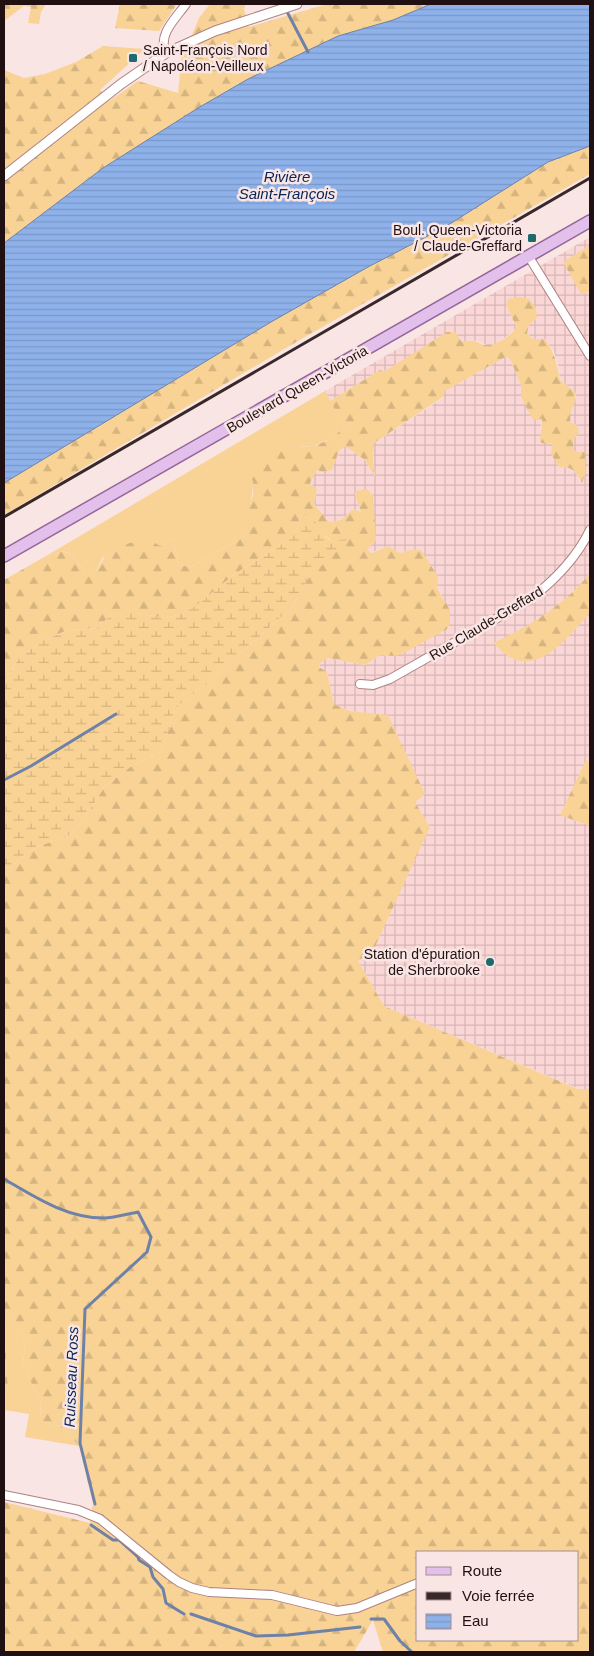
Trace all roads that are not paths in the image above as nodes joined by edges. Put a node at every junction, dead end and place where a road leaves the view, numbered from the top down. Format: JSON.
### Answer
{"nodes":[{"id":1,"x":186,"y":4,"type":"edge"},
{"id":2,"x":295,"y":4,"type":"edge"},
{"id":3,"x":166,"y":53,"type":"junction"},
{"id":4,"x":4,"y":176,"type":"edge"},
{"id":5,"x":590,"y":221,"type":"edge"},
{"id":6,"x":529,"y":257,"type":"junction"},
{"id":7,"x":590,"y":356,"type":"edge"},
{"id":8,"x":590,"y":530,"type":"edge"},
{"id":9,"x":4,"y":556,"type":"edge"},
{"id":10,"x":360,"y":684,"type":"dead end"},
{"id":11,"x":4,"y":1495,"type":"edge"},
{"id":12,"x":416,"y":1584,"type":"edge"}],
"edges":[{"from":1,"to":3,"type":"street"},
{"from":2,"to":3,"type":"street"},
{"from":3,"to":4,"type":"street"},
{"from":5,"to":6,"type":"main road","name":"Boulevard Queen-Victoria"},
{"from":6,"to":7,"type":"street"},
{"from":6,"to":9,"type":"main road","name":"Boulevard Queen-Victoria"},
{"from":8,"to":10,"type":"street","name":"Rue Claude-Greffard"},
{"from":11,"to":12,"type":"street"}]}
